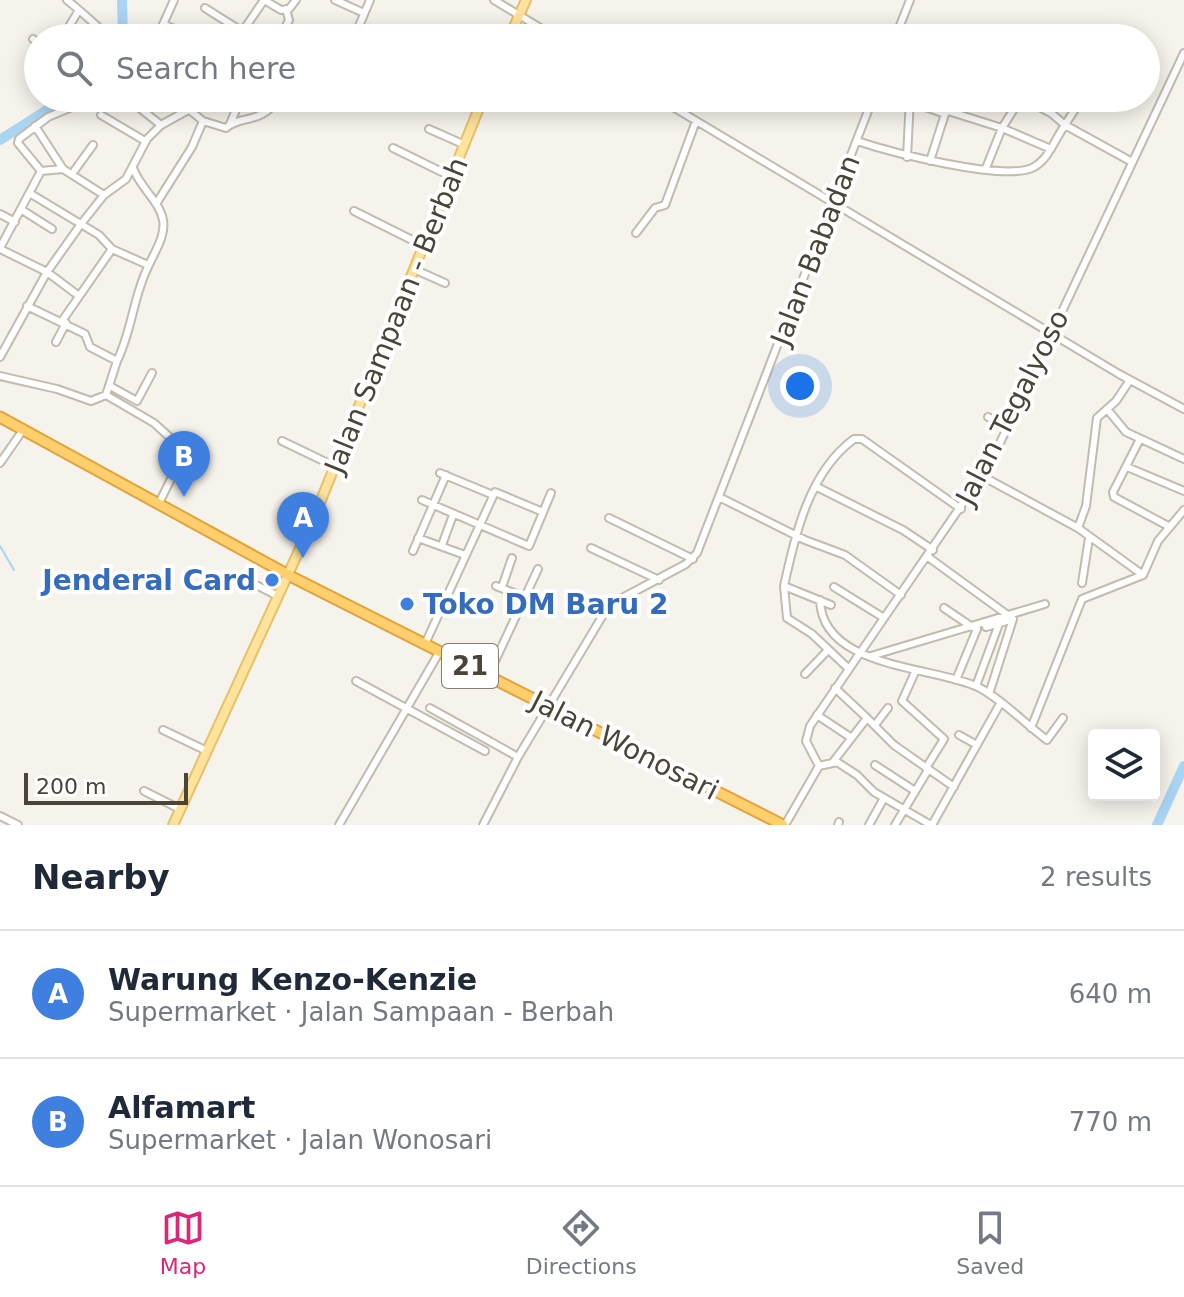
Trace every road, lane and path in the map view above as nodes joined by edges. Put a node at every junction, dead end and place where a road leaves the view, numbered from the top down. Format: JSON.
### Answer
{"nodes":[{"id":1,"x":67,"y":0,"type":"edge"},
{"id":2,"x":174,"y":0,"type":"edge"},
{"id":3,"x":264,"y":0,"type":"edge"},
{"id":4,"x":296,"y":0,"type":"edge"},
{"id":5,"x":335,"y":0,"type":"edge"},
{"id":6,"x":370,"y":0,"type":"edge"},
{"id":7,"x":494,"y":0,"type":"edge"},
{"id":8,"x":526,"y":0,"type":"edge"},
{"id":9,"x":910,"y":0,"type":"edge"},
{"id":10,"x":205,"y":8,"type":"dead end"},
{"id":11,"x":286,"y":9,"type":"junction"},
{"id":12,"x":79,"y":10,"type":"junction"},
{"id":13,"x":364,"y":13,"type":"junction"},
{"id":14,"x":519,"y":15,"type":"junction"},
{"id":15,"x":70,"y":24,"type":"edge"},
{"id":16,"x":95,"y":24,"type":"edge"},
{"id":17,"x":163,"y":24,"type":"edge"},
{"id":18,"x":230,"y":24,"type":"edge"},
{"id":19,"x":248,"y":24,"type":"edge"},
{"id":20,"x":287,"y":24,"type":"edge"},
{"id":21,"x":360,"y":24,"type":"edge"},
{"id":22,"x":515,"y":24,"type":"edge"},
{"id":23,"x":534,"y":24,"type":"edge"},
{"id":24,"x":900,"y":24,"type":"edge"},
{"id":25,"x":1184,"y":53,"type":"edge"},
{"id":26,"x":1160,"y":103,"type":"edge"},
{"id":27,"x":64,"y":112,"type":"edge"},
{"id":28,"x":145,"y":112,"type":"edge"},
{"id":29,"x":185,"y":112,"type":"edge"},
{"id":30,"x":193,"y":112,"type":"edge"},
{"id":31,"x":235,"y":112,"type":"edge"},
{"id":32,"x":265,"y":112,"type":"edge"},
{"id":33,"x":478,"y":112,"type":"edge"},
{"id":34,"x":681,"y":112,"type":"edge"},
{"id":35,"x":868,"y":112,"type":"edge"},
{"id":36,"x":909,"y":112,"type":"edge"},
{"id":37,"x":946,"y":112,"type":"joint"},
{"id":38,"x":1012,"y":112,"type":"edge"},
{"id":39,"x":1049,"y":112,"type":"edge"},
{"id":40,"x":1073,"y":112,"type":"edge"},
{"id":41,"x":1156,"y":112,"type":"edge"},
{"id":42,"x":101,"y":115,"type":"dead end"},
{"id":43,"x":203,"y":121,"type":"junction"},
{"id":44,"x":696,"y":121,"type":"junction"},
{"id":45,"x":230,"y":124,"type":"junction"},
{"id":46,"x":161,"y":125,"type":"junction"},
{"id":47,"x":1065,"y":125,"type":"junction"},
{"id":48,"x":35,"y":126,"type":"junction"},
{"id":49,"x":1002,"y":128,"type":"junction"},
{"id":50,"x":429,"y":129,"type":"dead end"},
{"id":51,"x":145,"y":141,"type":"junction"},
{"id":52,"x":857,"y":141,"type":"junction"},
{"id":53,"x":93,"y":145,"type":"dead end"},
{"id":54,"x":465,"y":145,"type":"junction"},
{"id":55,"x":393,"y":148,"type":"dead end"},
{"id":56,"x":1051,"y":149,"type":"junction"},
{"id":57,"x":907,"y":157,"type":"junction"},
{"id":58,"x":930,"y":161,"type":"junction"},
{"id":59,"x":1132,"y":162,"type":"junction"},
{"id":60,"x":133,"y":168,"type":"junction"},
{"id":61,"x":986,"y":168,"type":"junction"},
{"id":62,"x":63,"y":169,"type":"junction"},
{"id":63,"x":41,"y":171,"type":"junction"},
{"id":64,"x":72,"y":174,"type":"junction"},
{"id":65,"x":452,"y":177,"type":"junction"},
{"id":66,"x":31,"y":194,"type":"junction"},
{"id":67,"x":104,"y":195,"type":"junction"},
{"id":68,"x":833,"y":202,"type":"junction"},
{"id":69,"x":156,"y":204,"type":"junction"},
{"id":70,"x":22,"y":210,"type":"junction"},
{"id":71,"x":354,"y":211,"type":"dead end"},
{"id":72,"x":0,"y":214,"type":"edge"},
{"id":73,"x":14,"y":221,"type":"junction"},
{"id":74,"x":81,"y":224,"type":"junction"},
{"id":75,"x":52,"y":229,"type":"dead end"},
{"id":76,"x":636,"y":233,"type":"dead end"},
{"id":77,"x":424,"y":246,"type":"junction"},
{"id":78,"x":0,"y":248,"type":"edge"},
{"id":79,"x":112,"y":249,"type":"junction"},
{"id":80,"x":148,"y":265,"type":"junction"},
{"id":81,"x":416,"y":270,"type":"junction"},
{"id":82,"x":47,"y":272,"type":"junction"},
{"id":83,"x":445,"y":283,"type":"dead end"},
{"id":84,"x":79,"y":296,"type":"junction"},
{"id":85,"x":27,"y":306,"type":"junction"},
{"id":86,"x":64,"y":322,"type":"junction"},
{"id":87,"x":1051,"y":333,"type":"junction"},
{"id":88,"x":56,"y":342,"type":"dead end"},
{"id":89,"x":0,"y":357,"type":"edge"},
{"id":90,"x":117,"y":361,"type":"junction"},
{"id":91,"x":152,"y":373,"type":"dead end"},
{"id":92,"x":0,"y":376,"type":"edge"},
{"id":93,"x":1130,"y":380,"type":"junction"},
{"id":94,"x":110,"y":386,"type":"junction"},
{"id":95,"x":106,"y":395,"type":"junction"},
{"id":96,"x":1107,"y":409,"type":"junction"},
{"id":97,"x":1184,"y":409,"type":"edge"},
{"id":98,"x":0,"y":417,"type":"edge"},
{"id":99,"x":988,"y":417,"type":"dead end"},
{"id":100,"x":1007,"y":428,"type":"junction"},
{"id":101,"x":23,"y":430,"type":"junction"},
{"id":102,"x":1140,"y":439,"type":"junction"},
{"id":103,"x":282,"y":441,"type":"dead end"},
{"id":104,"x":1184,"y":459,"type":"edge"},
{"id":105,"x":0,"y":463,"type":"edge"},
{"id":106,"x":336,"y":467,"type":"junction"},
{"id":107,"x":1127,"y":467,"type":"junction"},
{"id":108,"x":982,"y":476,"type":"junction"},
{"id":109,"x":817,"y":487,"type":"junction"},
{"id":110,"x":1184,"y":491,"type":"edge"},
{"id":111,"x":551,"y":493,"type":"dead end"},
{"id":112,"x":493,"y":495,"type":"junction"},
{"id":113,"x":719,"y":497,"type":"junction"},
{"id":114,"x":422,"y":500,"type":"dead end"},
{"id":115,"x":158,"y":505,"type":"junction"},
{"id":116,"x":433,"y":506,"type":"junction"},
{"id":117,"x":961,"y":509,"type":"junction"},
{"id":118,"x":1184,"y":510,"type":"edge"},
{"id":119,"x":543,"y":512,"type":"junction"},
{"id":120,"x":453,"y":515,"type":"junction"},
{"id":121,"x":609,"y":518,"type":"dead end"},
{"id":122,"x":478,"y":525,"type":"junction"},
{"id":123,"x":1170,"y":527,"type":"junction"},
{"id":124,"x":1078,"y":528,"type":"junction"},
{"id":125,"x":796,"y":535,"type":"junction"},
{"id":126,"x":418,"y":538,"type":"junction"},
{"id":127,"x":1089,"y":538,"type":"junction"},
{"id":128,"x":442,"y":545,"type":"junction"},
{"id":129,"x":591,"y":548,"type":"dead end"},
{"id":130,"x":933,"y":550,"type":"junction"},
{"id":131,"x":413,"y":551,"type":"dead end"},
{"id":132,"x":465,"y":555,"type":"junction"},
{"id":133,"x":928,"y":557,"type":"junction"},
{"id":134,"x":512,"y":558,"type":"dead end"},
{"id":135,"x":693,"y":559,"type":"junction"},
{"id":136,"x":538,"y":569,"type":"dead end"},
{"id":137,"x":289,"y":575,"type":"junction"},
{"id":138,"x":1143,"y":575,"type":"junction"},
{"id":139,"x":244,"y":579,"type":"dead end"},
{"id":140,"x":659,"y":580,"type":"junction"},
{"id":141,"x":1082,"y":583,"type":"dead end"},
{"id":142,"x":784,"y":586,"type":"junction"},
{"id":143,"x":834,"y":587,"type":"dead end"},
{"id":144,"x":901,"y":595,"type":"junction"},
{"id":145,"x":278,"y":596,"type":"junction"},
{"id":146,"x":524,"y":597,"type":"junction"},
{"id":147,"x":820,"y":600,"type":"junction"},
{"id":148,"x":1045,"y":604,"type":"dead end"},
{"id":149,"x":831,"y":605,"type":"dead end"},
{"id":150,"x":944,"y":608,"type":"dead end"},
{"id":151,"x":1012,"y":617,"type":"junction"},
{"id":152,"x":884,"y":618,"type":"junction"},
{"id":153,"x":999,"y":624,"type":"junction"},
{"id":154,"x":975,"y":628,"type":"junction"},
{"id":155,"x":425,"y":644,"type":"junction"},
{"id":156,"x":828,"y":650,"type":"junction"},
{"id":157,"x":440,"y":651,"type":"junction"},
{"id":158,"x":860,"y":654,"type":"junction"},
{"id":159,"x":873,"y":657,"type":"junction"},
{"id":160,"x":849,"y":669,"type":"junction"},
{"id":161,"x":916,"y":670,"type":"junction"},
{"id":162,"x":805,"y":674,"type":"dead end"},
{"id":163,"x":488,"y":676,"type":"junction"},
{"id":164,"x":956,"y":680,"type":"junction"},
{"id":165,"x":356,"y":681,"type":"dead end"},
{"id":166,"x":976,"y":686,"type":"junction"},
{"id":167,"x":835,"y":688,"type":"junction"},
{"id":168,"x":989,"y":694,"type":"junction"},
{"id":169,"x":1001,"y":702,"type":"junction"},
{"id":170,"x":549,"y":706,"type":"junction"},
{"id":171,"x":406,"y":708,"type":"junction"},
{"id":172,"x":430,"y":708,"type":"dead end"},
{"id":173,"x":888,"y":708,"type":"dead end"},
{"id":174,"x":817,"y":715,"type":"junction"},
{"id":175,"x":450,"y":716,"type":"junction"},
{"id":176,"x":867,"y":718,"type":"junction"},
{"id":177,"x":1063,"y":718,"type":"dead end"},
{"id":178,"x":875,"y":725,"type":"junction"},
{"id":179,"x":442,"y":727,"type":"junction"},
{"id":180,"x":1031,"y":728,"type":"junction"},
{"id":181,"x":163,"y":730,"type":"dead end"},
{"id":182,"x":959,"y":735,"type":"dead end"},
{"id":183,"x":850,"y":737,"type":"junction"},
{"id":184,"x":977,"y":745,"type":"junction"},
{"id":185,"x":207,"y":751,"type":"junction"},
{"id":186,"x":485,"y":751,"type":"dead end"},
{"id":187,"x":518,"y":757,"type":"junction"},
{"id":188,"x":833,"y":762,"type":"junction"},
{"id":189,"x":875,"y":765,"type":"dead end"},
{"id":190,"x":819,"y":766,"type":"junction"},
{"id":191,"x":927,"y":769,"type":"junction"},
{"id":192,"x":954,"y":787,"type":"junction"},
{"id":193,"x":144,"y":791,"type":"dead end"},
{"id":194,"x":915,"y":791,"type":"junction"},
{"id":195,"x":884,"y":798,"type":"junction"},
{"id":196,"x":180,"y":809,"type":"junction"},
{"id":197,"x":903,"y":810,"type":"junction"},
{"id":198,"x":0,"y":816,"type":"edge"},
{"id":199,"x":18,"y":825,"type":"edge"},
{"id":200,"x":173,"y":825,"type":"edge"},
{"id":201,"x":339,"y":825,"type":"edge"},
{"id":202,"x":483,"y":825,"type":"edge"},
{"id":203,"x":784,"y":825,"type":"edge"},
{"id":204,"x":869,"y":825,"type":"edge"},
{"id":205,"x":895,"y":825,"type":"edge"},
{"id":206,"x":932,"y":825,"type":"edge"}],
"edges":[{"from":1,"to":12,"type":"street"},
{"from":2,"to":17,"type":"street"},
{"from":3,"to":11,"type":"street"},
{"from":3,"to":19,"type":"street"},
{"from":4,"to":11,"type":"street"},
{"from":5,"to":13,"type":"street"},
{"from":6,"to":13,"type":"street"},
{"from":7,"to":14,"type":"street"},
{"from":8,"to":14,"type":"main road"},
{"from":9,"to":24,"type":"street"},
{"from":10,"to":18,"type":"street"},
{"from":11,"to":20,"type":"street"},
{"from":12,"to":15,"type":"street"},
{"from":12,"to":16,"type":"street"},
{"from":13,"to":21,"type":"street"},
{"from":14,"to":22,"type":"main road"},
{"from":14,"to":23,"type":"street"},
{"from":25,"to":26,"type":"street","name":"Jalan Tegalyoso"},
{"from":27,"to":48,"type":"street"},
{"from":28,"to":46,"type":"street"},
{"from":29,"to":46,"type":"street"},
{"from":30,"to":43,"type":"street"},
{"from":31,"to":45,"type":"street"},
{"from":32,"to":45,"type":"street"},
{"from":33,"to":54,"type":"main road","name":"Jalan Sampaan - Berbah"},
{"from":34,"to":44,"type":"street"},
{"from":35,"to":52,"type":"street","name":"Jalan Babadan"},
{"from":36,"to":57,"type":"street"},
{"from":37,"to":49,"type":"street"},
{"from":37,"to":58,"type":"street"},
{"from":38,"to":49,"type":"street"},
{"from":39,"to":47,"type":"street"},
{"from":40,"to":47,"type":"street"},
{"from":41,"to":59,"type":"street","name":"Jalan Tegalyoso"},
{"from":42,"to":51,"type":"street"},
{"from":43,"to":45,"type":"street"},
{"from":43,"to":69,"type":"street"},
{"from":44,"to":68,"type":"street"},
{"from":44,"to":76,"type":"street"},
{"from":46,"to":51,"type":"street"},
{"from":47,"to":56,"type":"street"},
{"from":47,"to":59,"type":"street"},
{"from":48,"to":62,"type":"street"},
{"from":48,"to":63,"type":"street"},
{"from":49,"to":56,"type":"street"},
{"from":49,"to":61,"type":"street"},
{"from":50,"to":54,"type":"street"},
{"from":51,"to":60,"type":"street"},
{"from":52,"to":57,"type":"street"},
{"from":52,"to":68,"type":"street","name":"Jalan Babadan"},
{"from":53,"to":64,"type":"street"},
{"from":54,"to":65,"type":"main road","name":"Jalan Sampaan - Berbah"},
{"from":55,"to":65,"type":"street"},
{"from":56,"to":61,"type":"street"},
{"from":57,"to":58,"type":"street"},
{"from":58,"to":61,"type":"street"},
{"from":59,"to":87,"type":"street","name":"Jalan Tegalyoso"},
{"from":60,"to":67,"type":"street"},
{"from":60,"to":69,"type":"street"},
{"from":62,"to":63,"type":"street"},
{"from":62,"to":64,"type":"street"},
{"from":63,"to":66,"type":"street"},
{"from":64,"to":67,"type":"street"},
{"from":65,"to":77,"type":"main road","name":"Jalan Sampaan - Berbah"},
{"from":66,"to":70,"type":"street"},
{"from":66,"to":74,"type":"street"},
{"from":67,"to":74,"type":"street"},
{"from":68,"to":87,"type":"street"},
{"from":68,"to":113,"type":"street","name":"Jalan Babadan"},
{"from":69,"to":80,"type":"street"},
{"from":70,"to":73,"type":"street"},
{"from":70,"to":75,"type":"street"},
{"from":71,"to":77,"type":"street"},
{"from":72,"to":73,"type":"street"},
{"from":73,"to":78,"type":"street"},
{"from":74,"to":79,"type":"street"},
{"from":74,"to":82,"type":"street"},
{"from":77,"to":81,"type":"main road","name":"Jalan Sampaan - Berbah"},
{"from":78,"to":82,"type":"street"},
{"from":79,"to":80,"type":"street"},
{"from":79,"to":84,"type":"street"},
{"from":80,"to":90,"type":"street"},
{"from":81,"to":83,"type":"street"},
{"from":81,"to":106,"type":"main road","name":"Jalan Sampaan - Berbah"},
{"from":82,"to":84,"type":"street"},
{"from":82,"to":85,"type":"street"},
{"from":84,"to":86,"type":"street"},
{"from":85,"to":86,"type":"street"},
{"from":85,"to":89,"type":"street"},
{"from":86,"to":88,"type":"street"},
{"from":86,"to":90,"type":"street"},
{"from":87,"to":93,"type":"street"},
{"from":87,"to":100,"type":"street","name":"Jalan Tegalyoso"},
{"from":90,"to":94,"type":"street"},
{"from":91,"to":94,"type":"street"},
{"from":92,"to":95,"type":"street"},
{"from":93,"to":96,"type":"street"},
{"from":93,"to":97,"type":"street"},
{"from":94,"to":95,"type":"street"},
{"from":95,"to":115,"type":"street"},
{"from":96,"to":102,"type":"street"},
{"from":96,"to":124,"type":"street"},
{"from":98,"to":101,"type":"highway","name":"Jalan Wonosari","number":"21"},
{"from":99,"to":100,"type":"street"},
{"from":100,"to":108,"type":"street","name":"Jalan Tegalyoso"},
{"from":101,"to":105,"type":"street"},
{"from":101,"to":115,"type":"highway","name":"Jalan Wonosari","number":"21"},
{"from":102,"to":104,"type":"street"},
{"from":102,"to":107,"type":"street"},
{"from":103,"to":106,"type":"street"},
{"from":106,"to":137,"type":"main road","name":"Jalan Sampaan - Berbah"},
{"from":107,"to":110,"type":"street"},
{"from":107,"to":123,"type":"street"},
{"from":108,"to":117,"type":"street","name":"Jalan Tegalyoso"},
{"from":108,"to":124,"type":"street"},
{"from":109,"to":117,"type":"street"},
{"from":109,"to":125,"type":"street"},
{"from":109,"to":130,"type":"street"},
{"from":111,"to":119,"type":"street"},
{"from":112,"to":116,"type":"street"},
{"from":112,"to":119,"type":"street"},
{"from":112,"to":122,"type":"street"},
{"from":113,"to":125,"type":"street"},
{"from":113,"to":135,"type":"street","name":"Jalan Babadan"},
{"from":114,"to":116,"type":"street"},
{"from":115,"to":137,"type":"highway","name":"Jalan Wonosari","number":"21"},
{"from":116,"to":120,"type":"street"},
{"from":116,"to":126,"type":"street"},
{"from":117,"to":130,"type":"street","name":"Jalan Tegalyoso"},
{"from":118,"to":123,"type":"street"},
{"from":119,"to":122,"type":"street"},
{"from":120,"to":122,"type":"street"},
{"from":120,"to":128,"type":"street"},
{"from":121,"to":135,"type":"street"},
{"from":122,"to":132,"type":"street"},
{"from":123,"to":138,"type":"street"},
{"from":124,"to":127,"type":"street"},
{"from":125,"to":142,"type":"street"},
{"from":125,"to":144,"type":"street"},
{"from":126,"to":128,"type":"street"},
{"from":126,"to":131,"type":"street"},
{"from":127,"to":138,"type":"street"},
{"from":127,"to":141,"type":"street"},
{"from":128,"to":132,"type":"street"},
{"from":129,"to":140,"type":"street"},
{"from":130,"to":133,"type":"street","name":"Jalan Tegalyoso"},
{"from":132,"to":155,"type":"street"},
{"from":133,"to":144,"type":"street","name":"Jalan Tegalyoso"},
{"from":133,"to":151,"type":"street"},
{"from":134,"to":146,"type":"street"},
{"from":135,"to":140,"type":"street"},
{"from":136,"to":146,"type":"street"},
{"from":137,"to":145,"type":"main road","name":"Jalan Sampaan - Berbah"},
{"from":137,"to":155,"type":"highway","name":"Jalan Wonosari","number":"21"},
{"from":138,"to":180,"type":"street"},
{"from":139,"to":145,"type":"street"},
{"from":140,"to":170,"type":"street"},
{"from":142,"to":147,"type":"street"},
{"from":142,"to":156,"type":"street"},
{"from":143,"to":152,"type":"street"},
{"from":144,"to":152,"type":"street","name":"Jalan Tegalyoso"},
{"from":145,"to":185,"type":"main road","name":"Jalan Sampaan - Berbah"},
{"from":146,"to":163,"type":"street"},
{"from":147,"to":149,"type":"street"},
{"from":147,"to":158,"type":"street"},
{"from":148,"to":151,"type":"street"},
{"from":150,"to":154,"type":"street"},
{"from":151,"to":153,"type":"street"},
{"from":151,"to":154,"type":"street"},
{"from":151,"to":168,"type":"street"},
{"from":152,"to":158,"type":"street","name":"Jalan Tegalyoso"},
{"from":153,"to":154,"type":"street"},
{"from":153,"to":166,"type":"street"},
{"from":154,"to":159,"type":"street"},
{"from":154,"to":164,"type":"street"},
{"from":155,"to":157,"type":"highway","name":"Jalan Wonosari","number":"21"},
{"from":156,"to":160,"type":"street"},
{"from":156,"to":162,"type":"street"},
{"from":157,"to":163,"type":"highway","name":"Jalan Wonosari","number":"21"},
{"from":157,"to":171,"type":"street"},
{"from":158,"to":159,"type":"street"},
{"from":158,"to":160,"type":"street","name":"Jalan Tegalyoso"},
{"from":159,"to":161,"type":"street"},
{"from":160,"to":167,"type":"street","name":"Jalan Tegalyoso"},
{"from":161,"to":164,"type":"street"},
{"from":161,"to":191,"type":"street"},
{"from":163,"to":170,"type":"highway","name":"Jalan Wonosari","number":"21"},
{"from":164,"to":166,"type":"street"},
{"from":165,"to":171,"type":"street"},
{"from":166,"to":168,"type":"street"},
{"from":167,"to":174,"type":"street","name":"Jalan Tegalyoso"},
{"from":167,"to":176,"type":"street"},
{"from":168,"to":169,"type":"street"},
{"from":169,"to":180,"type":"street"},
{"from":169,"to":184,"type":"street"},
{"from":170,"to":187,"type":"street"},
{"from":170,"to":203,"type":"highway","name":"Jalan Wonosari","number":"21"},
{"from":171,"to":179,"type":"street"},
{"from":171,"to":201,"type":"street"},
{"from":172,"to":175,"type":"street"},
{"from":173,"to":178,"type":"street"},
{"from":174,"to":183,"type":"street"},
{"from":174,"to":190,"type":"street","name":"Jalan Tegalyoso"},
{"from":175,"to":179,"type":"street"},
{"from":175,"to":187,"type":"street"},
{"from":176,"to":178,"type":"street"},
{"from":176,"to":183,"type":"street"},
{"from":177,"to":180,"type":"street"},
{"from":178,"to":191,"type":"street"},
{"from":179,"to":186,"type":"street"},
{"from":181,"to":185,"type":"street"},
{"from":182,"to":184,"type":"street"},
{"from":183,"to":188,"type":"street"},
{"from":184,"to":192,"type":"street"},
{"from":185,"to":196,"type":"main road","name":"Jalan Sampaan - Berbah"},
{"from":187,"to":202,"type":"street"},
{"from":188,"to":190,"type":"street"},
{"from":188,"to":195,"type":"street"},
{"from":189,"to":194,"type":"street"},
{"from":190,"to":203,"type":"street"},
{"from":191,"to":192,"type":"street"},
{"from":191,"to":194,"type":"street"},
{"from":192,"to":206,"type":"street"},
{"from":193,"to":196,"type":"street"},
{"from":194,"to":197,"type":"street"},
{"from":195,"to":197,"type":"street"},
{"from":195,"to":204,"type":"street"},
{"from":196,"to":200,"type":"main road","name":"Jalan Sampaan - Berbah"},
{"from":197,"to":205,"type":"street"},
{"from":197,"to":206,"type":"street"},
{"from":198,"to":199,"type":"street"}]}
